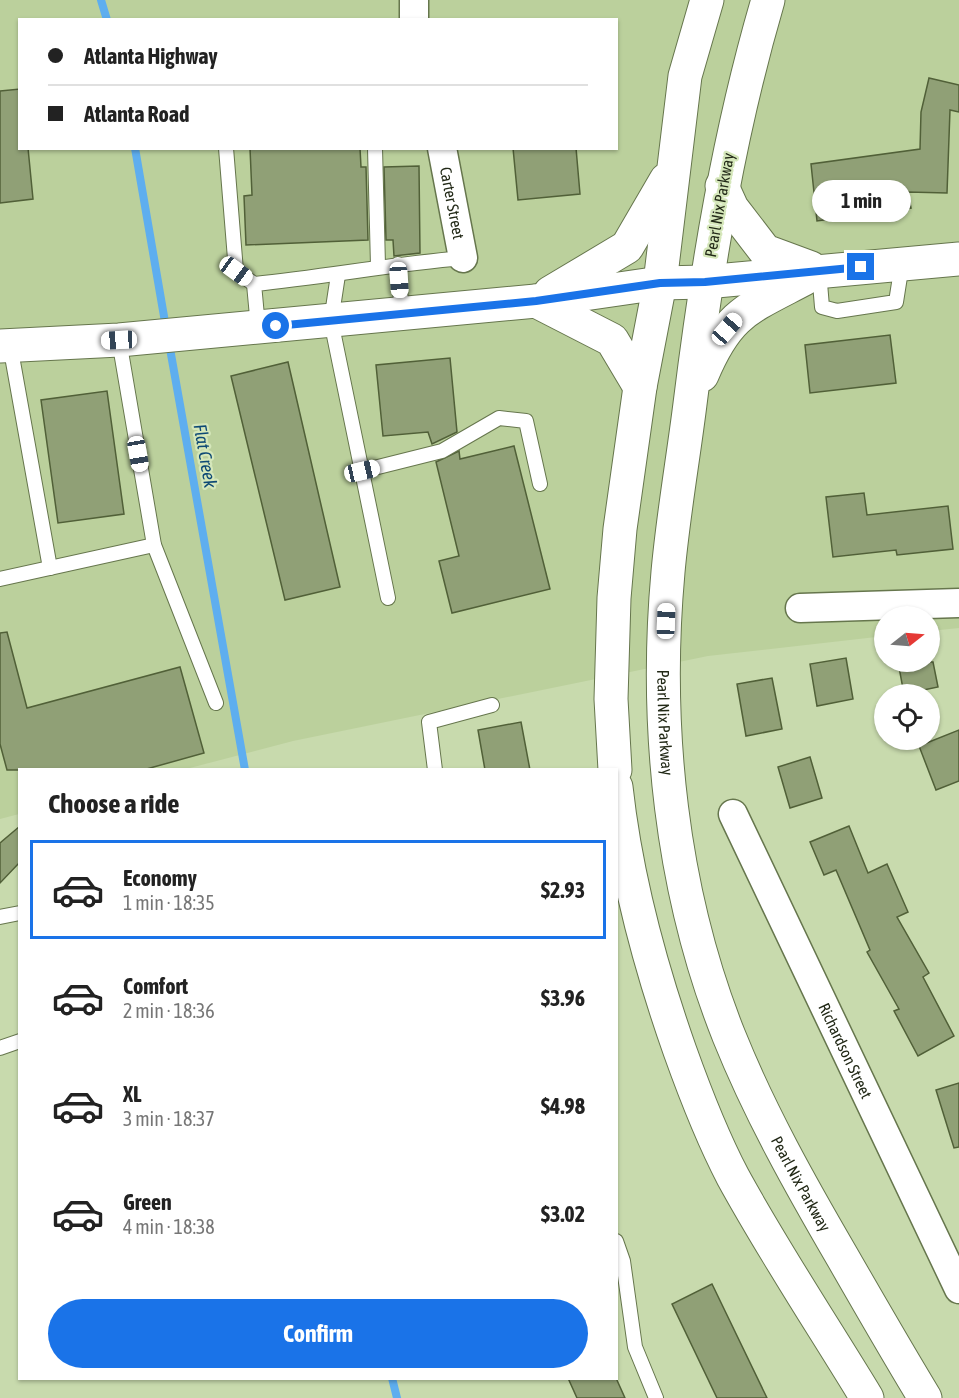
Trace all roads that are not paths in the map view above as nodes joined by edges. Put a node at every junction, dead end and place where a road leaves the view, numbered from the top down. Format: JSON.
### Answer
{"nodes":[{"id":1,"x":414,"y":0,"type":"edge"},
{"id":2,"x":707,"y":0,"type":"edge"},
{"id":3,"x":768,"y":0,"type":"edge"},
{"id":4,"x":414,"y":18,"type":"edge"},
{"id":5,"x":226,"y":150,"type":"edge"},
{"id":6,"x":375,"y":150,"type":"edge"},
{"id":7,"x":442,"y":150,"type":"edge"},
{"id":8,"x":673,"y":168,"type":"junction"},
{"id":9,"x":722,"y":186,"type":"junction"},
{"id":10,"x":463,"y":258,"type":"joint"},
{"id":11,"x":959,"y":259,"type":"edge"},
{"id":12,"x":398,"y":264,"type":"junction"},
{"id":13,"x":378,"y":266,"type":"junction"},
{"id":14,"x":819,"y":271,"type":"junction"},
{"id":15,"x":338,"y":275,"type":"junction"},
{"id":16,"x":705,"y":282,"type":"junction"},
{"id":17,"x":660,"y":283,"type":"junction"},
{"id":18,"x":254,"y":284,"type":"junction"},
{"id":19,"x":536,"y":301,"type":"junction"},
{"id":20,"x":402,"y":314,"type":"junction"},
{"id":21,"x":331,"y":321,"type":"junction"},
{"id":22,"x":250,"y":328,"type":"junction"},
{"id":23,"x":132,"y":339,"type":"junction"},
{"id":24,"x":5,"y":346,"type":"edge"},
{"id":25,"x":640,"y":387,"type":"junction"},
{"id":26,"x":690,"y":404,"type":"junction"},
{"id":27,"x":362,"y":471,"type":"junction"},
{"id":28,"x":540,"y":484,"type":"dead end"},
{"id":29,"x":154,"y":545,"type":"junction"},
{"id":30,"x":50,"y":568,"type":"junction"},
{"id":31,"x":0,"y":579,"type":"edge"},
{"id":32,"x":388,"y":598,"type":"dead end"},
{"id":33,"x":959,"y":603,"type":"edge"},
{"id":34,"x":800,"y":608,"type":"dead end"},
{"id":35,"x":216,"y":703,"type":"dead end"},
{"id":36,"x":492,"y":705,"type":"dead end"},
{"id":37,"x":435,"y":768,"type":"edge"},
{"id":38,"x":615,"y":768,"type":"edge"},
{"id":39,"x":618,"y":798,"type":"edge"},
{"id":40,"x":734,"y":814,"type":"dead end"},
{"id":41,"x":18,"y":913,"type":"edge"},
{"id":42,"x":0,"y":917,"type":"edge"},
{"id":43,"x":18,"y":1042,"type":"edge"},
{"id":44,"x":0,"y":1048,"type":"edge"},
{"id":45,"x":618,"y":1247,"type":"edge"},
{"id":46,"x":959,"y":1289,"type":"edge"},
{"id":47,"x":656,"y":1398,"type":"edge"},
{"id":48,"x":867,"y":1398,"type":"edge"},
{"id":49,"x":925,"y":1398,"type":"edge"}],
"edges":[{"from":1,"to":4,"type":"street"},
{"from":2,"to":8,"type":"main road"},
{"from":3,"to":9,"type":"main road","name":"Pearl Nix Parkway"},
{"from":5,"to":18,"type":"lane"},
{"from":6,"to":13,"type":"lane"},
{"from":7,"to":10,"type":"street","name":"Carter Street"},
{"from":8,"to":17,"type":"main road"},
{"from":8,"to":19,"type":"main road"},
{"from":9,"to":14,"type":"main road"},
{"from":9,"to":16,"type":"main road","name":"Pearl Nix Parkway"},
{"from":10,"to":12,"type":"lane"},
{"from":11,"to":14,"type":"main road"},
{"from":12,"to":13,"type":"lane"},
{"from":12,"to":20,"type":"lane"},
{"from":13,"to":15,"type":"lane"},
{"from":14,"to":16,"type":"main road"},
{"from":14,"to":26,"type":"main road"},
{"from":15,"to":18,"type":"lane"},
{"from":15,"to":21,"type":"lane"},
{"from":16,"to":17,"type":"main road"},
{"from":16,"to":26,"type":"main road","name":"Pearl Nix Parkway"},
{"from":17,"to":19,"type":"main road"},
{"from":17,"to":25,"type":"main road"},
{"from":18,"to":22,"type":"lane"},
{"from":19,"to":20,"type":"main road"},
{"from":19,"to":25,"type":"main road"},
{"from":20,"to":21,"type":"main road"},
{"from":21,"to":22,"type":"main road"},
{"from":21,"to":27,"type":"lane"},
{"from":22,"to":23,"type":"main road"},
{"from":23,"to":24,"type":"main road"},
{"from":23,"to":29,"type":"lane"},
{"from":24,"to":30,"type":"lane"},
{"from":25,"to":38,"type":"main road"},
{"from":26,"to":49,"type":"main road","name":"Pearl Nix Parkway"},
{"from":27,"to":28,"type":"lane"},
{"from":27,"to":32,"type":"lane"},
{"from":29,"to":30,"type":"lane"},
{"from":29,"to":35,"type":"lane"},
{"from":30,"to":31,"type":"lane"},
{"from":33,"to":34,"type":"street"},
{"from":36,"to":37,"type":"lane"},
{"from":39,"to":48,"type":"main road"},
{"from":40,"to":46,"type":"street","name":"Richardson Street"},
{"from":41,"to":42,"type":"lane"},
{"from":43,"to":44,"type":"lane"},
{"from":45,"to":47,"type":"lane"}]}
